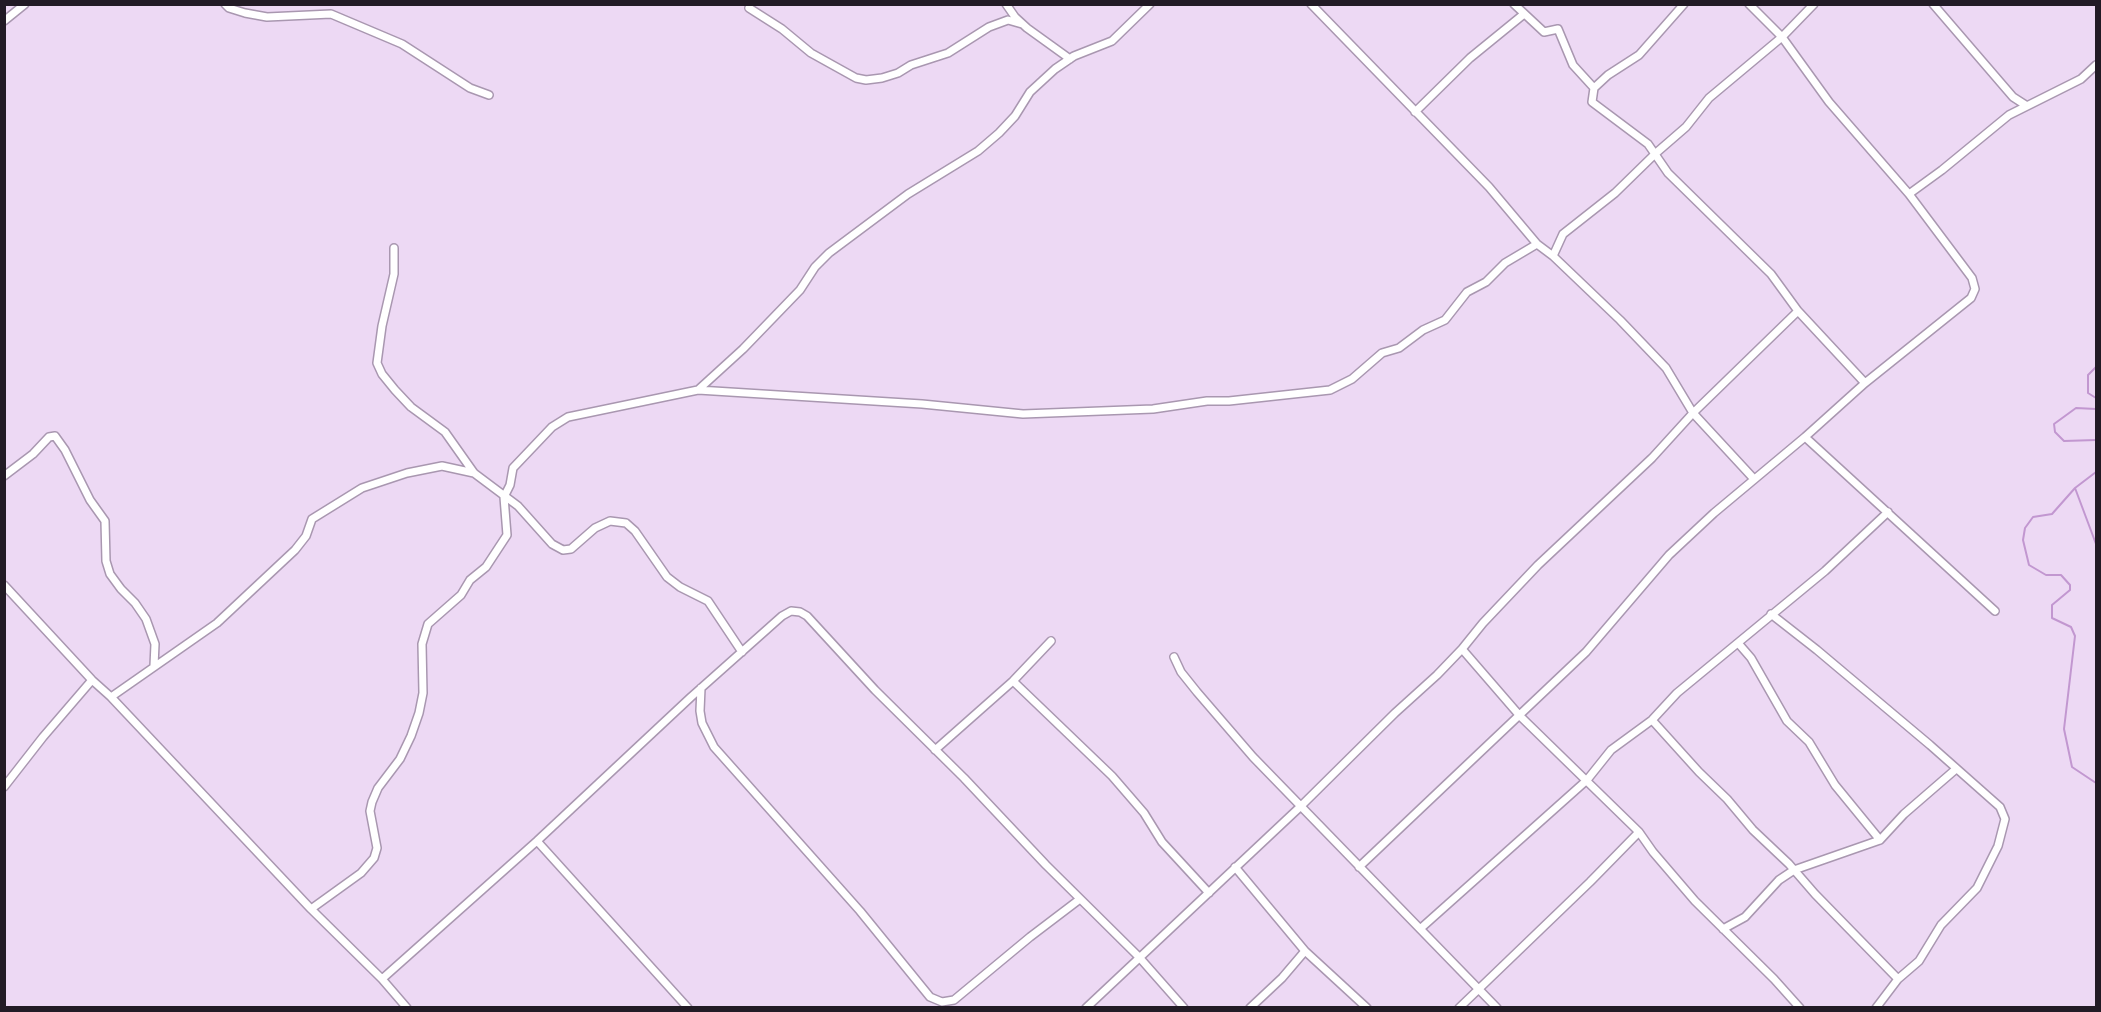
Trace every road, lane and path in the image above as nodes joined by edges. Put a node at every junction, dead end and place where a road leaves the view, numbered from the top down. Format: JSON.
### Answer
{"nodes":[{"id":1,"x":25,"y":4,"type":"edge"},
{"id":2,"x":225,"y":4,"type":"edge"},
{"id":3,"x":1006,"y":4,"type":"edge"},
{"id":4,"x":1150,"y":4,"type":"edge"},
{"id":5,"x":1311,"y":4,"type":"edge"},
{"id":6,"x":1514,"y":4,"type":"edge"},
{"id":7,"x":1684,"y":4,"type":"edge"},
{"id":8,"x":1749,"y":4,"type":"edge"},
{"id":9,"x":1814,"y":4,"type":"edge"},
{"id":10,"x":1933,"y":4,"type":"edge"},
{"id":11,"x":749,"y":8,"type":"dead end"},
{"id":12,"x":1524,"y":14,"type":"junction"},
{"id":13,"x":4,"y":21,"type":"edge"},
{"id":14,"x":1022,"y":24,"type":"junction"},
{"id":15,"x":1782,"y":37,"type":"junction"},
{"id":16,"x":1070,"y":59,"type":"junction"},
{"id":17,"x":2097,"y":65,"type":"edge"},
{"id":18,"x":1594,"y":88,"type":"junction"},
{"id":19,"x":489,"y":95,"type":"dead end"},
{"id":20,"x":2027,"y":106,"type":"junction"},
{"id":21,"x":1415,"y":112,"type":"junction"},
{"id":22,"x":1656,"y":153,"type":"junction"},
{"id":23,"x":1909,"y":194,"type":"junction"},
{"id":24,"x":1537,"y":244,"type":"junction"},
{"id":25,"x":394,"y":248,"type":"dead end"},
{"id":26,"x":1553,"y":256,"type":"junction"},
{"id":27,"x":1798,"y":311,"type":"junction"},
{"id":28,"x":1864,"y":383,"type":"junction"},
{"id":29,"x":698,"y":390,"type":"junction"},
{"id":30,"x":1693,"y":413,"type":"junction"},
{"id":31,"x":1805,"y":437,"type":"junction"},
{"id":32,"x":474,"y":473,"type":"junction"},
{"id":33,"x":4,"y":476,"type":"edge"},
{"id":34,"x":1754,"y":479,"type":"junction"},
{"id":35,"x":504,"y":497,"type":"junction"},
{"id":36,"x":1887,"y":512,"type":"junction"},
{"id":37,"x":4,"y":585,"type":"edge"},
{"id":38,"x":1995,"y":611,"type":"dead end"},
{"id":39,"x":1772,"y":614,"type":"junction"},
{"id":40,"x":1052,"y":641,"type":"dead end"},
{"id":41,"x":1738,"y":643,"type":"junction"},
{"id":42,"x":1462,"y":649,"type":"junction"},
{"id":43,"x":742,"y":652,"type":"junction"},
{"id":44,"x":1174,"y":657,"type":"dead end"},
{"id":45,"x":154,"y":666,"type":"junction"},
{"id":46,"x":92,"y":680,"type":"junction"},
{"id":47,"x":1013,"y":681,"type":"junction"},
{"id":48,"x":701,"y":688,"type":"junction"},
{"id":49,"x":111,"y":697,"type":"junction"},
{"id":50,"x":1520,"y":716,"type":"junction"},
{"id":51,"x":1652,"y":720,"type":"junction"},
{"id":52,"x":935,"y":750,"type":"junction"},
{"id":53,"x":1956,"y":769,"type":"junction"},
{"id":54,"x":1587,"y":780,"type":"junction"},
{"id":55,"x":4,"y":787,"type":"edge"},
{"id":56,"x":1301,"y":806,"type":"junction"},
{"id":57,"x":1639,"y":832,"type":"junction"},
{"id":58,"x":1880,"y":840,"type":"junction"},
{"id":59,"x":537,"y":841,"type":"junction"},
{"id":60,"x":1235,"y":867,"type":"junction"},
{"id":61,"x":1359,"y":867,"type":"junction"},
{"id":62,"x":1794,"y":870,"type":"junction"},
{"id":63,"x":1209,"y":893,"type":"junction"},
{"id":64,"x":1080,"y":899,"type":"junction"},
{"id":65,"x":311,"y":909,"type":"junction"},
{"id":66,"x":1420,"y":928,"type":"junction"},
{"id":67,"x":1723,"y":928,"type":"junction"},
{"id":68,"x":1305,"y":951,"type":"junction"},
{"id":69,"x":1139,"y":957,"type":"junction"},
{"id":70,"x":382,"y":979,"type":"junction"},
{"id":71,"x":1898,"y":979,"type":"junction"},
{"id":72,"x":1480,"y":988,"type":"junction"},
{"id":73,"x":407,"y":1008,"type":"edge"},
{"id":74,"x":688,"y":1008,"type":"edge"},
{"id":75,"x":1086,"y":1008,"type":"edge"},
{"id":76,"x":1184,"y":1008,"type":"edge"},
{"id":77,"x":1250,"y":1008,"type":"edge"},
{"id":78,"x":1367,"y":1008,"type":"edge"},
{"id":79,"x":1460,"y":1008,"type":"edge"},
{"id":80,"x":1497,"y":1008,"type":"edge"},
{"id":81,"x":1800,"y":1008,"type":"edge"},
{"id":82,"x":1875,"y":1008,"type":"edge"}],
"edges":[{"from":1,"to":13,"type":"street"},
{"from":2,"to":19,"type":"street"},
{"from":3,"to":14,"type":"street"},
{"from":4,"to":16,"type":"street"},
{"from":5,"to":21,"type":"street"},
{"from":6,"to":12,"type":"street"},
{"from":7,"to":18,"type":"street"},
{"from":8,"to":15,"type":"street"},
{"from":9,"to":15,"type":"street"},
{"from":10,"to":20,"type":"street"},
{"from":11,"to":14,"type":"street"},
{"from":12,"to":18,"type":"street"},
{"from":12,"to":21,"type":"street"},
{"from":14,"to":16,"type":"street"},
{"from":15,"to":22,"type":"street"},
{"from":15,"to":23,"type":"street"},
{"from":16,"to":29,"type":"street"},
{"from":17,"to":20,"type":"street"},
{"from":18,"to":22,"type":"street"},
{"from":20,"to":23,"type":"street"},
{"from":21,"to":24,"type":"street"},
{"from":22,"to":26,"type":"street"},
{"from":22,"to":27,"type":"street"},
{"from":23,"to":28,"type":"street"},
{"from":24,"to":26,"type":"street"},
{"from":24,"to":29,"type":"street"},
{"from":25,"to":32,"type":"street"},
{"from":26,"to":30,"type":"street"},
{"from":27,"to":28,"type":"street"},
{"from":27,"to":30,"type":"street"},
{"from":28,"to":31,"type":"street"},
{"from":29,"to":35,"type":"street"},
{"from":30,"to":34,"type":"street"},
{"from":30,"to":42,"type":"street"},
{"from":31,"to":34,"type":"street"},
{"from":31,"to":36,"type":"street"},
{"from":32,"to":35,"type":"street"},
{"from":32,"to":45,"type":"street"},
{"from":33,"to":45,"type":"street"},
{"from":34,"to":50,"type":"street"},
{"from":35,"to":43,"type":"street"},
{"from":35,"to":65,"type":"street"},
{"from":36,"to":38,"type":"street"},
{"from":36,"to":39,"type":"street"},
{"from":37,"to":46,"type":"street"},
{"from":39,"to":41,"type":"street"},
{"from":39,"to":53,"type":"street"},
{"from":40,"to":47,"type":"street"},
{"from":41,"to":51,"type":"street"},
{"from":41,"to":58,"type":"street"},
{"from":42,"to":50,"type":"street"},
{"from":42,"to":56,"type":"street"},
{"from":43,"to":48,"type":"street"},
{"from":43,"to":52,"type":"street"},
{"from":44,"to":56,"type":"street"},
{"from":45,"to":49,"type":"street"},
{"from":46,"to":49,"type":"street"},
{"from":46,"to":55,"type":"street"},
{"from":47,"to":52,"type":"street"},
{"from":47,"to":63,"type":"street"},
{"from":48,"to":59,"type":"street"},
{"from":48,"to":64,"type":"street"},
{"from":49,"to":65,"type":"street"},
{"from":50,"to":54,"type":"street"},
{"from":50,"to":61,"type":"street"},
{"from":51,"to":54,"type":"street"},
{"from":51,"to":62,"type":"street"},
{"from":52,"to":64,"type":"street"},
{"from":53,"to":58,"type":"street"},
{"from":53,"to":71,"type":"street"},
{"from":54,"to":57,"type":"street"},
{"from":54,"to":66,"type":"street"},
{"from":56,"to":60,"type":"street"},
{"from":56,"to":61,"type":"street"},
{"from":57,"to":67,"type":"street"},
{"from":57,"to":72,"type":"street"},
{"from":58,"to":62,"type":"street"},
{"from":59,"to":70,"type":"street"},
{"from":59,"to":74,"type":"street"},
{"from":60,"to":63,"type":"street"},
{"from":60,"to":68,"type":"street"},
{"from":61,"to":66,"type":"street"},
{"from":62,"to":67,"type":"street"},
{"from":62,"to":71,"type":"street"},
{"from":63,"to":69,"type":"street"},
{"from":64,"to":69,"type":"street"},
{"from":65,"to":70,"type":"street"},
{"from":66,"to":72,"type":"street"},
{"from":67,"to":81,"type":"street"},
{"from":68,"to":77,"type":"street"},
{"from":68,"to":78,"type":"street"},
{"from":69,"to":75,"type":"street"},
{"from":69,"to":76,"type":"street"},
{"from":70,"to":73,"type":"street"},
{"from":71,"to":82,"type":"street"},
{"from":72,"to":79,"type":"street"},
{"from":72,"to":80,"type":"street"}]}
